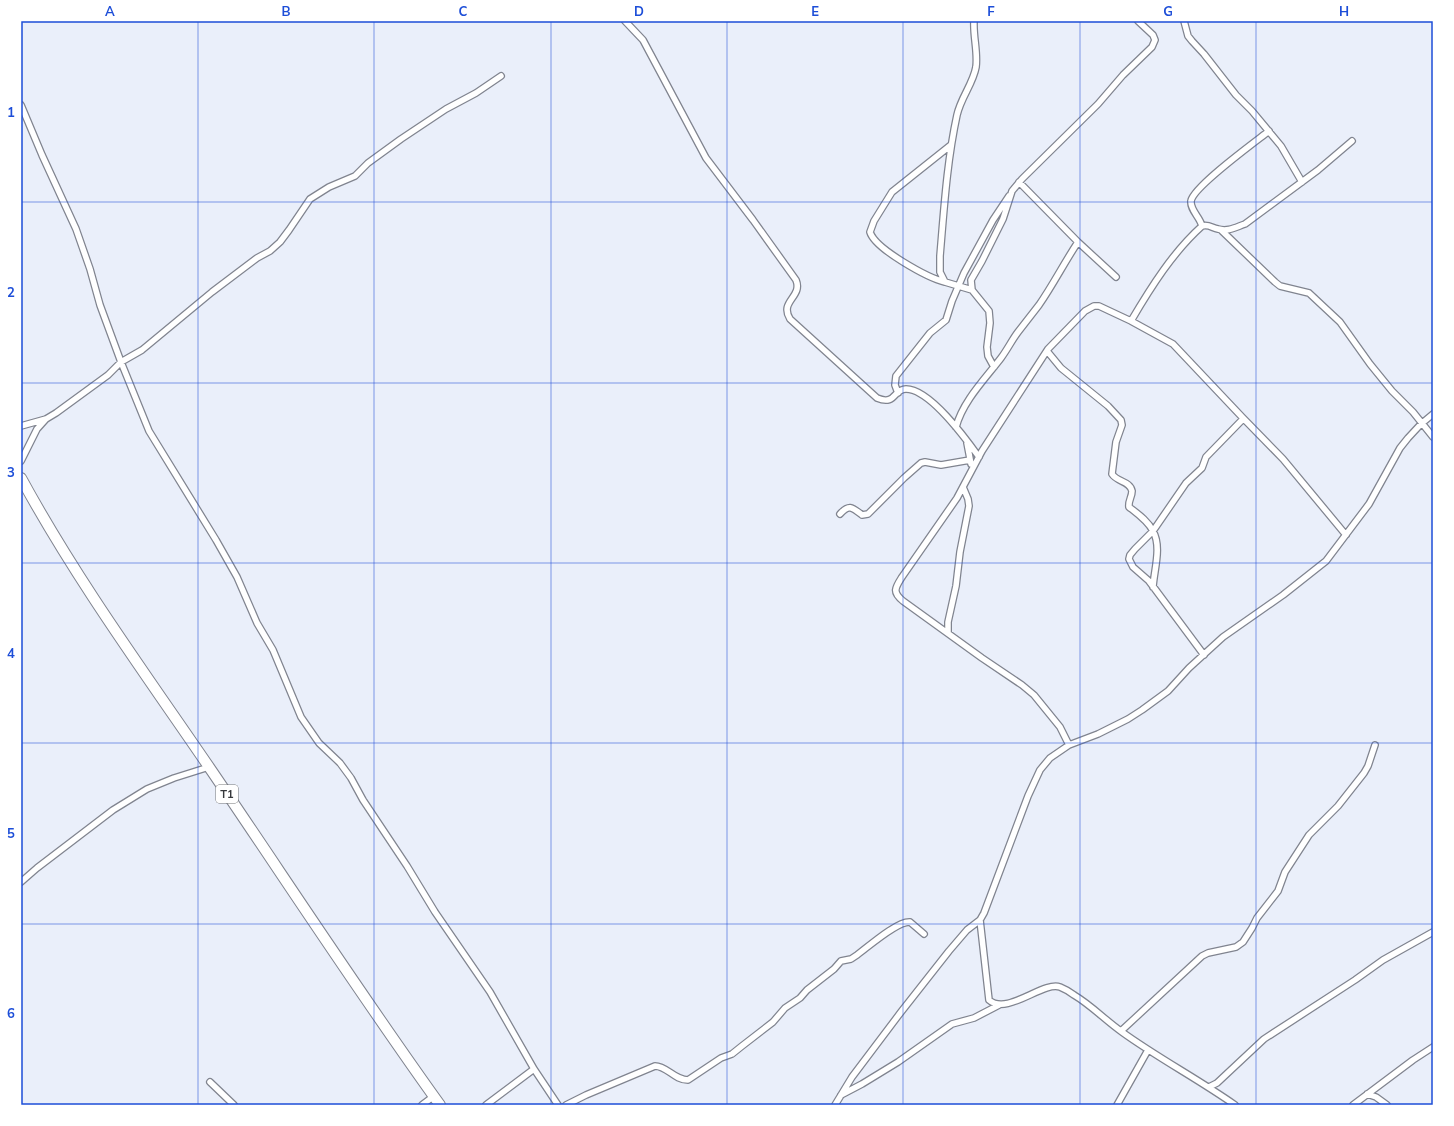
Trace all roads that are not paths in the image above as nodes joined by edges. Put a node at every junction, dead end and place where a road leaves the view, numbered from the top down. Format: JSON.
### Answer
{"nodes":[{"id":1,"x":625,"y":21,"type":"edge"},
{"id":2,"x":974,"y":21,"type":"edge"},
{"id":3,"x":1138,"y":21,"type":"edge"},
{"id":4,"x":1184,"y":21,"type":"edge"},
{"id":5,"x":501,"y":76,"type":"dead end"},
{"id":6,"x":21,"y":105,"type":"edge"},
{"id":7,"x":1268,"y":131,"type":"junction"},
{"id":8,"x":1352,"y":142,"type":"dead end"},
{"id":9,"x":951,"y":145,"type":"junction"},
{"id":10,"x":1019,"y":182,"type":"junction"},
{"id":11,"x":1302,"y":182,"type":"junction"},
{"id":12,"x":1010,"y":194,"type":"junction"},
{"id":13,"x":1202,"y":226,"type":"junction"},
{"id":14,"x":1221,"y":230,"type":"junction"},
{"id":15,"x":1078,"y":242,"type":"junction"},
{"id":16,"x":1116,"y":277,"type":"dead end"},
{"id":17,"x":945,"y":282,"type":"junction"},
{"id":18,"x":959,"y":286,"type":"junction"},
{"id":19,"x":972,"y":290,"type":"junction"},
{"id":20,"x":1131,"y":321,"type":"junction"},
{"id":21,"x":1047,"y":351,"type":"junction"},
{"id":22,"x":121,"y":362,"type":"junction"},
{"id":23,"x":994,"y":367,"type":"junction"},
{"id":24,"x":898,"y":393,"type":"junction"},
{"id":25,"x":1433,"y":414,"type":"edge"},
{"id":26,"x":46,"y":419,"type":"junction"},
{"id":27,"x":1244,"y":419,"type":"junction"},
{"id":28,"x":1421,"y":424,"type":"junction"},
{"id":29,"x":21,"y":426,"type":"edge"},
{"id":30,"x":956,"y":427,"type":"junction"},
{"id":31,"x":1433,"y":437,"type":"edge"},
{"id":32,"x":966,"y":440,"type":"junction"},
{"id":33,"x":979,"y":457,"type":"junction"},
{"id":34,"x":970,"y":460,"type":"junction"},
{"id":35,"x":21,"y":461,"type":"edge"},
{"id":36,"x":972,"y":470,"type":"junction"},
{"id":37,"x":21,"y":478,"type":"edge"},
{"id":38,"x":963,"y":486,"type":"junction"},
{"id":39,"x":840,"y":514,"type":"dead end"},
{"id":40,"x":1154,"y":532,"type":"junction"},
{"id":41,"x":1346,"y":535,"type":"junction"},
{"id":42,"x":1153,"y":587,"type":"junction"},
{"id":43,"x":948,"y":632,"type":"junction"},
{"id":44,"x":1204,"y":654,"type":"junction"},
{"id":45,"x":1069,"y":745,"type":"junction"},
{"id":46,"x":1375,"y":745,"type":"dead end"},
{"id":47,"x":208,"y":767,"type":"junction"},
{"id":48,"x":21,"y":882,"type":"edge"},
{"id":49,"x":980,"y":920,"type":"junction"},
{"id":50,"x":1433,"y":932,"type":"edge"},
{"id":51,"x":924,"y":934,"type":"dead end"},
{"id":52,"x":1000,"y":1005,"type":"junction"},
{"id":53,"x":1121,"y":1031,"type":"junction"},
{"id":54,"x":1433,"y":1047,"type":"edge"},
{"id":55,"x":1148,"y":1050,"type":"junction"},
{"id":56,"x":534,"y":1069,"type":"junction"},
{"id":57,"x":210,"y":1082,"type":"dead end"},
{"id":58,"x":1209,"y":1087,"type":"junction"},
{"id":59,"x":1367,"y":1094,"type":"junction"},
{"id":60,"x":840,"y":1096,"type":"junction"},
{"id":61,"x":437,"y":1101,"type":"edge"},
{"id":62,"x":234,"y":1105,"type":"edge"},
{"id":63,"x":422,"y":1105,"type":"edge"},
{"id":64,"x":486,"y":1105,"type":"edge"},
{"id":65,"x":558,"y":1105,"type":"edge"},
{"id":66,"x":566,"y":1105,"type":"edge"},
{"id":67,"x":835,"y":1105,"type":"edge"},
{"id":68,"x":1118,"y":1105,"type":"edge"},
{"id":69,"x":1235,"y":1105,"type":"edge"},
{"id":70,"x":1353,"y":1105,"type":"edge"},
{"id":71,"x":1387,"y":1105,"type":"edge"}],
"edges":[{"from":1,"to":24,"type":"street"},
{"from":2,"to":9,"type":"street"},
{"from":3,"to":10,"type":"street"},
{"from":4,"to":7,"type":"street"},
{"from":5,"to":22,"type":"street"},
{"from":6,"to":22,"type":"street"},
{"from":7,"to":11,"type":"street"},
{"from":7,"to":13,"type":"street"},
{"from":8,"to":11,"type":"street"},
{"from":9,"to":17,"type":"street"},
{"from":9,"to":17,"type":"street"},
{"from":10,"to":12,"type":"street"},
{"from":10,"to":15,"type":"street"},
{"from":11,"to":14,"type":"street"},
{"from":12,"to":18,"type":"street"},
{"from":12,"to":19,"type":"street"},
{"from":13,"to":14,"type":"street"},
{"from":13,"to":20,"type":"street"},
{"from":14,"to":28,"type":"street"},
{"from":15,"to":16,"type":"street"},
{"from":15,"to":23,"type":"street"},
{"from":17,"to":18,"type":"street"},
{"from":18,"to":19,"type":"street"},
{"from":18,"to":24,"type":"street"},
{"from":19,"to":23,"type":"street"},
{"from":20,"to":21,"type":"street"},
{"from":20,"to":27,"type":"street"},
{"from":21,"to":33,"type":"street"},
{"from":21,"to":40,"type":"street"},
{"from":22,"to":26,"type":"street"},
{"from":22,"to":56,"type":"street"},
{"from":23,"to":30,"type":"street"},
{"from":24,"to":30,"type":"street"},
{"from":25,"to":28,"type":"street"},
{"from":26,"to":29,"type":"street"},
{"from":26,"to":35,"type":"street"},
{"from":27,"to":40,"type":"street"},
{"from":27,"to":41,"type":"street"},
{"from":28,"to":31,"type":"street"},
{"from":28,"to":41,"type":"street"},
{"from":30,"to":32,"type":"street"},
{"from":32,"to":33,"type":"street"},
{"from":32,"to":34,"type":"street"},
{"from":33,"to":36,"type":"street"},
{"from":34,"to":36,"type":"street"},
{"from":34,"to":39,"type":"street"},
{"from":36,"to":38,"type":"street"},
{"from":37,"to":47,"type":"highway","number":"T1"},
{"from":38,"to":43,"type":"street"},
{"from":38,"to":43,"type":"street"},
{"from":40,"to":42,"type":"street"},
{"from":40,"to":42,"type":"street"},
{"from":41,"to":44,"type":"street"},
{"from":42,"to":44,"type":"street"},
{"from":43,"to":45,"type":"street"},
{"from":44,"to":45,"type":"street"},
{"from":45,"to":49,"type":"street"},
{"from":46,"to":53,"type":"street"},
{"from":47,"to":48,"type":"street"},
{"from":47,"to":61,"type":"highway","number":"T1"},
{"from":49,"to":52,"type":"street"},
{"from":49,"to":60,"type":"street"},
{"from":50,"to":58,"type":"street"},
{"from":51,"to":66,"type":"street"},
{"from":52,"to":53,"type":"street"},
{"from":52,"to":60,"type":"street"},
{"from":53,"to":55,"type":"street"},
{"from":54,"to":59,"type":"street"},
{"from":55,"to":58,"type":"street"},
{"from":55,"to":68,"type":"street"},
{"from":56,"to":64,"type":"street"},
{"from":56,"to":65,"type":"street"},
{"from":57,"to":62,"type":"street"},
{"from":58,"to":69,"type":"street"},
{"from":59,"to":70,"type":"street"},
{"from":59,"to":71,"type":"street"},
{"from":60,"to":67,"type":"street"},
{"from":61,"to":63,"type":"street"}]}
